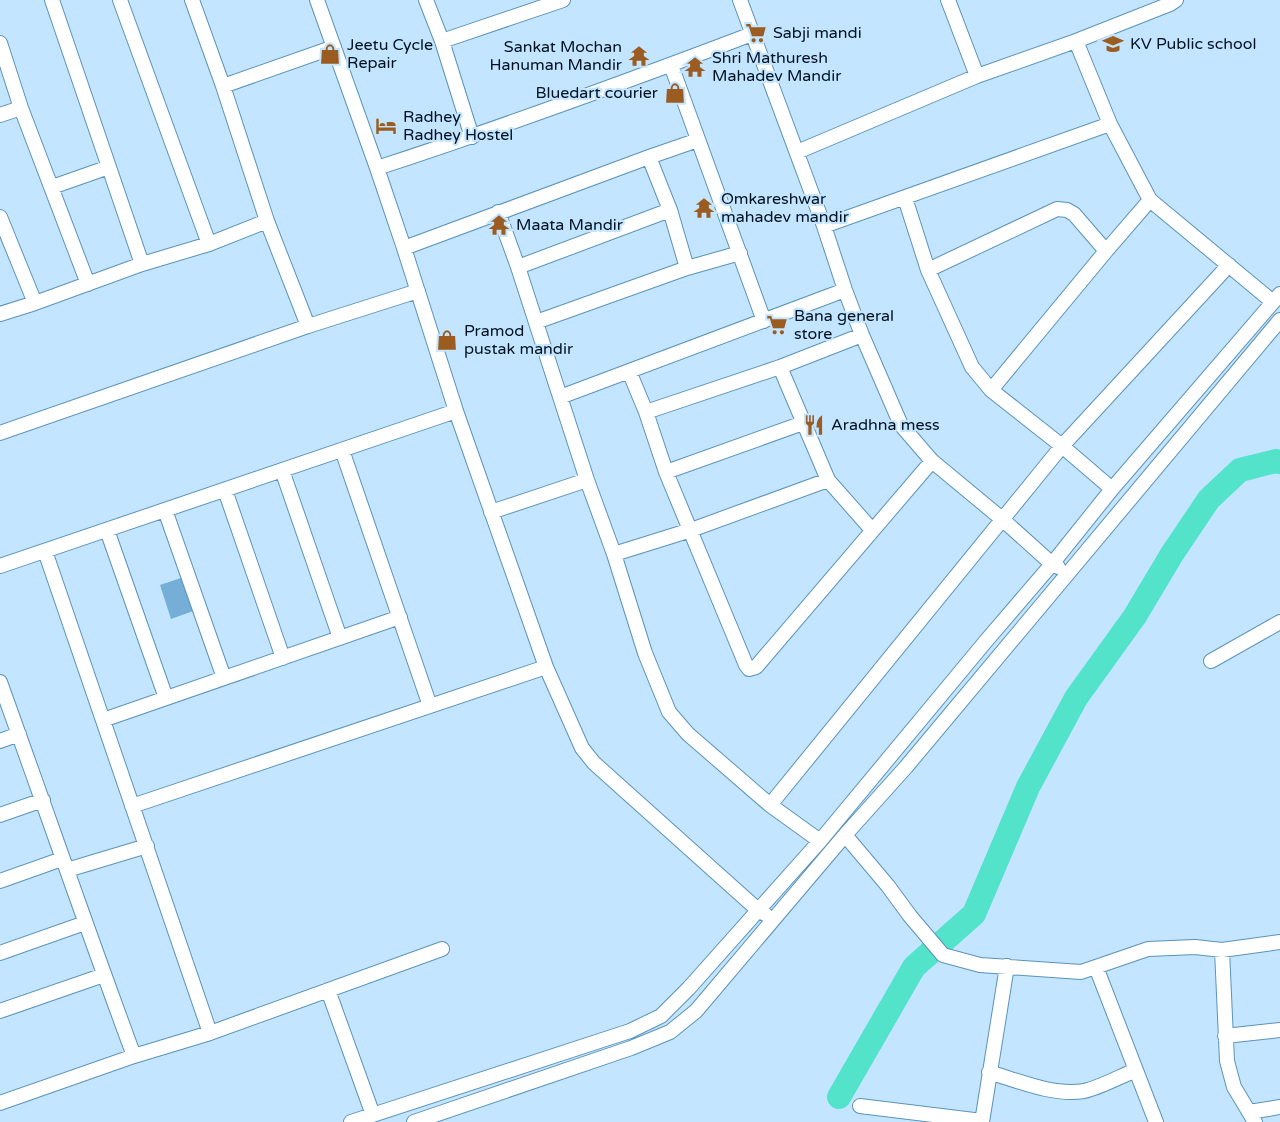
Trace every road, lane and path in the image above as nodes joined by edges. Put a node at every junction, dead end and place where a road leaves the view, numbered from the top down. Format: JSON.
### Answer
{"nodes":[{"id":1,"x":52,"y":0,"type":"edge"},
{"id":2,"x":120,"y":0,"type":"edge"},
{"id":3,"x":192,"y":0,"type":"edge"},
{"id":4,"x":316,"y":0,"type":"edge"},
{"id":5,"x":426,"y":0,"type":"edge"},
{"id":6,"x":564,"y":0,"type":"edge"},
{"id":7,"x":740,"y":0,"type":"edge"},
{"id":8,"x":948,"y":0,"type":"edge"},
{"id":9,"x":1171,"y":1,"type":"edge"},
{"id":10,"x":752,"y":34,"type":"junction"},
{"id":11,"x":442,"y":41,"type":"junction"},
{"id":12,"x":1076,"y":41,"type":"junction"},
{"id":13,"x":0,"y":44,"type":"edge"},
{"id":14,"x":334,"y":47,"type":"junction"},
{"id":15,"x":671,"y":65,"type":"junction"},
{"id":16,"x":977,"y":76,"type":"junction"},
{"id":17,"x":223,"y":86,"type":"junction"},
{"id":18,"x":21,"y":108,"type":"junction"},
{"id":19,"x":0,"y":115,"type":"edge"},
{"id":20,"x":1110,"y":124,"type":"junction"},
{"id":21,"x":472,"y":137,"type":"junction"},
{"id":22,"x":698,"y":140,"type":"junction"},
{"id":23,"x":796,"y":152,"type":"junction"},
{"id":24,"x":649,"y":157,"type":"junction"},
{"id":25,"x":109,"y":167,"type":"junction"},
{"id":26,"x":377,"y":168,"type":"junction"},
{"id":27,"x":52,"y":187,"type":"junction"},
{"id":28,"x":905,"y":198,"type":"junction"},
{"id":29,"x":1150,"y":200,"type":"junction"},
{"id":30,"x":670,"y":210,"type":"junction"},
{"id":31,"x":498,"y":212,"type":"junction"},
{"id":32,"x":0,"y":217,"type":"edge"},
{"id":33,"x":267,"y":221,"type":"junction"},
{"id":34,"x":824,"y":226,"type":"junction"},
{"id":35,"x":209,"y":244,"type":"junction"},
{"id":36,"x":404,"y":248,"type":"junction"},
{"id":37,"x":1106,"y":250,"type":"junction"},
{"id":38,"x":740,"y":253,"type":"junction"},
{"id":39,"x":142,"y":264,"type":"junction"},
{"id":40,"x":1229,"y":265,"type":"junction"},
{"id":41,"x":518,"y":267,"type":"junction"},
{"id":42,"x":687,"y":268,"type":"junction"},
{"id":43,"x":928,"y":270,"type":"junction"},
{"id":44,"x":88,"y":284,"type":"junction"},
{"id":45,"x":845,"y":290,"type":"junction"},
{"id":46,"x":418,"y":291,"type":"junction"},
{"id":47,"x":1276,"y":298,"type":"edge"},
{"id":48,"x":35,"y":303,"type":"junction"},
{"id":49,"x":0,"y":314,"type":"edge"},
{"id":50,"x":1280,"y":320,"type":"edge"},
{"id":51,"x":764,"y":321,"type":"junction"},
{"id":52,"x":536,"y":322,"type":"junction"},
{"id":53,"x":308,"y":326,"type":"junction"},
{"id":54,"x":862,"y":335,"type":"junction"},
{"id":55,"x":780,"y":367,"type":"junction"},
{"id":56,"x":629,"y":371,"type":"junction"},
{"id":57,"x":991,"y":390,"type":"junction"},
{"id":58,"x":560,"y":397,"type":"junction"},
{"id":59,"x":456,"y":411,"type":"junction"},
{"id":60,"x":646,"y":412,"type":"junction"},
{"id":61,"x":803,"y":423,"type":"junction"},
{"id":62,"x":0,"y":433,"type":"edge"},
{"id":63,"x":1062,"y":446,"type":"junction"},
{"id":64,"x":342,"y":450,"type":"junction"},
{"id":65,"x":932,"y":461,"type":"junction"},
{"id":66,"x":282,"y":470,"type":"junction"},
{"id":67,"x":666,"y":472,"type":"junction"},
{"id":68,"x":587,"y":480,"type":"junction"},
{"id":69,"x":828,"y":480,"type":"junction"},
{"id":70,"x":1112,"y":489,"type":"junction"},
{"id":71,"x":225,"y":490,"type":"junction"},
{"id":72,"x":165,"y":510,"type":"junction"},
{"id":73,"x":491,"y":512,"type":"junction"},
{"id":74,"x":1002,"y":519,"type":"junction"},
{"id":75,"x":107,"y":530,"type":"junction"},
{"id":76,"x":691,"y":530,"type":"junction"},
{"id":77,"x":872,"y":530,"type":"junction"},
{"id":78,"x":45,"y":551,"type":"junction"},
{"id":79,"x":614,"y":554,"type":"junction"},
{"id":80,"x":1052,"y":564,"type":"junction"},
{"id":81,"x":0,"y":566,"type":"edge"},
{"id":82,"x":1068,"y":572,"type":"junction"},
{"id":83,"x":400,"y":617,"type":"junction"},
{"id":84,"x":1280,"y":622,"type":"edge"},
{"id":85,"x":340,"y":638,"type":"junction"},
{"id":86,"x":283,"y":657,"type":"junction"},
{"id":87,"x":1211,"y":661,"type":"dead end"},
{"id":88,"x":546,"y":667,"type":"junction"},
{"id":89,"x":224,"y":678,"type":"junction"},
{"id":90,"x":0,"y":684,"type":"edge"},
{"id":91,"x":166,"y":698,"type":"junction"},
{"id":92,"x":430,"y":706,"type":"junction"},
{"id":93,"x":103,"y":720,"type":"junction"},
{"id":94,"x":19,"y":734,"type":"junction"},
{"id":95,"x":0,"y":741,"type":"edge"},
{"id":96,"x":43,"y":801,"type":"junction"},
{"id":97,"x":770,"y":805,"type":"junction"},
{"id":98,"x":132,"y":806,"type":"junction"},
{"id":99,"x":0,"y":815,"type":"edge"},
{"id":100,"x":845,"y":835,"type":"junction"},
{"id":101,"x":820,"y":842,"type":"junction"},
{"id":102,"x":147,"y":846,"type":"junction"},
{"id":103,"x":65,"y":865,"type":"junction"},
{"id":104,"x":0,"y":880,"type":"edge"},
{"id":105,"x":758,"y":910,"type":"junction"},
{"id":106,"x":774,"y":920,"type":"junction"},
{"id":107,"x":86,"y":923,"type":"junction"},
{"id":108,"x":1280,"y":942,"type":"edge"},
{"id":109,"x":442,"y":949,"type":"dead end"},
{"id":110,"x":1222,"y":950,"type":"junction"},
{"id":111,"x":0,"y":953,"type":"edge"},
{"id":112,"x":1007,"y":966,"type":"junction"},
{"id":113,"x":1096,"y":967,"type":"junction"},
{"id":114,"x":104,"y":975,"type":"junction"},
{"id":115,"x":328,"y":990,"type":"junction"},
{"id":116,"x":0,"y":1011,"type":"edge"},
{"id":117,"x":1280,"y":1030,"type":"edge"},
{"id":118,"x":210,"y":1033,"type":"junction"},
{"id":119,"x":1225,"y":1036,"type":"junction"},
{"id":120,"x":134,"y":1056,"type":"junction"},
{"id":121,"x":1136,"y":1070,"type":"junction"},
{"id":122,"x":989,"y":1072,"type":"junction"},
{"id":123,"x":0,"y":1103,"type":"edge"},
{"id":124,"x":860,"y":1106,"type":"dead end"},
{"id":125,"x":1280,"y":1107,"type":"edge"},
{"id":126,"x":373,"y":1115,"type":"junction"},
{"id":127,"x":1252,"y":1117,"type":"edge"},
{"id":128,"x":982,"y":1121,"type":"edge"},
{"id":129,"x":351,"y":1122,"type":"edge"},
{"id":130,"x":414,"y":1122,"type":"edge"},
{"id":131,"x":1156,"y":1122,"type":"edge"}],
"edges":[{"from":1,"to":25,"type":"street"},
{"from":2,"to":35,"type":"street"},
{"from":3,"to":17,"type":"street"},
{"from":4,"to":14,"type":"street"},
{"from":5,"to":11,"type":"street"},
{"from":6,"to":11,"type":"street"},
{"from":7,"to":10,"type":"street"},
{"from":8,"to":16,"type":"street"},
{"from":9,"to":12,"type":"street"},
{"from":10,"to":15,"type":"street"},
{"from":10,"to":23,"type":"street"},
{"from":11,"to":21,"type":"street"},
{"from":12,"to":16,"type":"street"},
{"from":12,"to":20,"type":"street"},
{"from":13,"to":18,"type":"street"},
{"from":14,"to":17,"type":"street"},
{"from":14,"to":26,"type":"street"},
{"from":15,"to":21,"type":"street"},
{"from":15,"to":22,"type":"street"},
{"from":16,"to":23,"type":"street"},
{"from":17,"to":33,"type":"street"},
{"from":18,"to":19,"type":"street"},
{"from":18,"to":27,"type":"street"},
{"from":20,"to":28,"type":"street"},
{"from":20,"to":29,"type":"street"},
{"from":21,"to":26,"type":"street"},
{"from":22,"to":24,"type":"street"},
{"from":22,"to":38,"type":"street"},
{"from":23,"to":34,"type":"street"},
{"from":24,"to":30,"type":"street"},
{"from":24,"to":31,"type":"street"},
{"from":25,"to":27,"type":"street"},
{"from":25,"to":39,"type":"street"},
{"from":26,"to":36,"type":"street"},
{"from":27,"to":44,"type":"street"},
{"from":28,"to":34,"type":"street"},
{"from":28,"to":43,"type":"street"},
{"from":29,"to":37,"type":"street"},
{"from":29,"to":40,"type":"street"},
{"from":30,"to":41,"type":"street"},
{"from":30,"to":42,"type":"street"},
{"from":31,"to":36,"type":"street"},
{"from":31,"to":41,"type":"street"},
{"from":32,"to":48,"type":"street"},
{"from":33,"to":35,"type":"street"},
{"from":33,"to":53,"type":"street"},
{"from":34,"to":45,"type":"street"},
{"from":35,"to":39,"type":"street"},
{"from":36,"to":46,"type":"street"},
{"from":37,"to":43,"type":"street"},
{"from":37,"to":57,"type":"street"},
{"from":38,"to":42,"type":"street"},
{"from":38,"to":51,"type":"street"},
{"from":39,"to":44,"type":"street"},
{"from":40,"to":47,"type":"street"},
{"from":40,"to":63,"type":"street"},
{"from":41,"to":52,"type":"street"},
{"from":42,"to":52,"type":"street"},
{"from":43,"to":57,"type":"street"},
{"from":44,"to":48,"type":"street"},
{"from":45,"to":51,"type":"street"},
{"from":45,"to":54,"type":"street"},
{"from":46,"to":53,"type":"street"},
{"from":46,"to":59,"type":"street"},
{"from":47,"to":70,"type":"street"},
{"from":48,"to":49,"type":"street"},
{"from":50,"to":82,"type":"street"},
{"from":51,"to":56,"type":"street"},
{"from":52,"to":58,"type":"street"},
{"from":53,"to":62,"type":"street"},
{"from":54,"to":55,"type":"street"},
{"from":54,"to":65,"type":"street"},
{"from":55,"to":60,"type":"street"},
{"from":55,"to":61,"type":"street"},
{"from":56,"to":58,"type":"street"},
{"from":56,"to":60,"type":"street"},
{"from":57,"to":63,"type":"street"},
{"from":58,"to":68,"type":"street"},
{"from":59,"to":64,"type":"street"},
{"from":59,"to":73,"type":"street"},
{"from":60,"to":67,"type":"street"},
{"from":61,"to":67,"type":"street"},
{"from":61,"to":69,"type":"street"},
{"from":63,"to":70,"type":"street"},
{"from":63,"to":74,"type":"street"},
{"from":64,"to":66,"type":"street"},
{"from":64,"to":83,"type":"street"},
{"from":65,"to":74,"type":"street"},
{"from":65,"to":77,"type":"street"},
{"from":66,"to":71,"type":"street"},
{"from":66,"to":85,"type":"street"},
{"from":67,"to":76,"type":"street"},
{"from":68,"to":73,"type":"street"},
{"from":68,"to":79,"type":"street"},
{"from":69,"to":76,"type":"street"},
{"from":69,"to":77,"type":"street"},
{"from":70,"to":80,"type":"street"},
{"from":71,"to":72,"type":"street"},
{"from":71,"to":86,"type":"street"},
{"from":72,"to":75,"type":"street"},
{"from":72,"to":89,"type":"street"},
{"from":73,"to":88,"type":"street"},
{"from":74,"to":80,"type":"street"},
{"from":74,"to":97,"type":"street"},
{"from":75,"to":78,"type":"street"},
{"from":75,"to":91,"type":"street"},
{"from":76,"to":77,"type":"street"},
{"from":76,"to":79,"type":"street"},
{"from":78,"to":81,"type":"street"},
{"from":78,"to":93,"type":"street"},
{"from":79,"to":97,"type":"street"},
{"from":80,"to":82,"type":"street"},
{"from":80,"to":101,"type":"street"},
{"from":82,"to":100,"type":"street"},
{"from":83,"to":85,"type":"street"},
{"from":83,"to":92,"type":"street"},
{"from":84,"to":87,"type":"street"},
{"from":85,"to":86,"type":"street"},
{"from":86,"to":89,"type":"street"},
{"from":88,"to":92,"type":"street"},
{"from":88,"to":105,"type":"street"},
{"from":89,"to":91,"type":"street"},
{"from":90,"to":94,"type":"street"},
{"from":91,"to":93,"type":"street"},
{"from":92,"to":98,"type":"street"},
{"from":93,"to":98,"type":"street"},
{"from":94,"to":95,"type":"street"},
{"from":94,"to":96,"type":"street"},
{"from":96,"to":99,"type":"street"},
{"from":96,"to":103,"type":"street"},
{"from":97,"to":101,"type":"street"},
{"from":98,"to":102,"type":"street"},
{"from":100,"to":106,"type":"street"},
{"from":100,"to":112,"type":"street"},
{"from":101,"to":105,"type":"street"},
{"from":102,"to":103,"type":"street"},
{"from":102,"to":118,"type":"street"},
{"from":103,"to":104,"type":"street"},
{"from":103,"to":107,"type":"street"},
{"from":105,"to":106,"type":"street"},
{"from":105,"to":126,"type":"street"},
{"from":106,"to":130,"type":"street"},
{"from":107,"to":111,"type":"street"},
{"from":107,"to":114,"type":"street"},
{"from":108,"to":110,"type":"street"},
{"from":109,"to":115,"type":"street"},
{"from":110,"to":113,"type":"street"},
{"from":110,"to":119,"type":"street"},
{"from":112,"to":113,"type":"street"},
{"from":112,"to":122,"type":"street"},
{"from":113,"to":121,"type":"street"},
{"from":114,"to":116,"type":"street"},
{"from":114,"to":120,"type":"street"},
{"from":115,"to":118,"type":"street"},
{"from":115,"to":126,"type":"street"},
{"from":117,"to":119,"type":"street"},
{"from":118,"to":120,"type":"street"},
{"from":119,"to":127,"type":"street"},
{"from":120,"to":123,"type":"street"},
{"from":121,"to":122,"type":"street"},
{"from":121,"to":131,"type":"street"},
{"from":122,"to":128,"type":"street"},
{"from":124,"to":128,"type":"street"},
{"from":125,"to":127,"type":"street"},
{"from":126,"to":129,"type":"street"}]}
